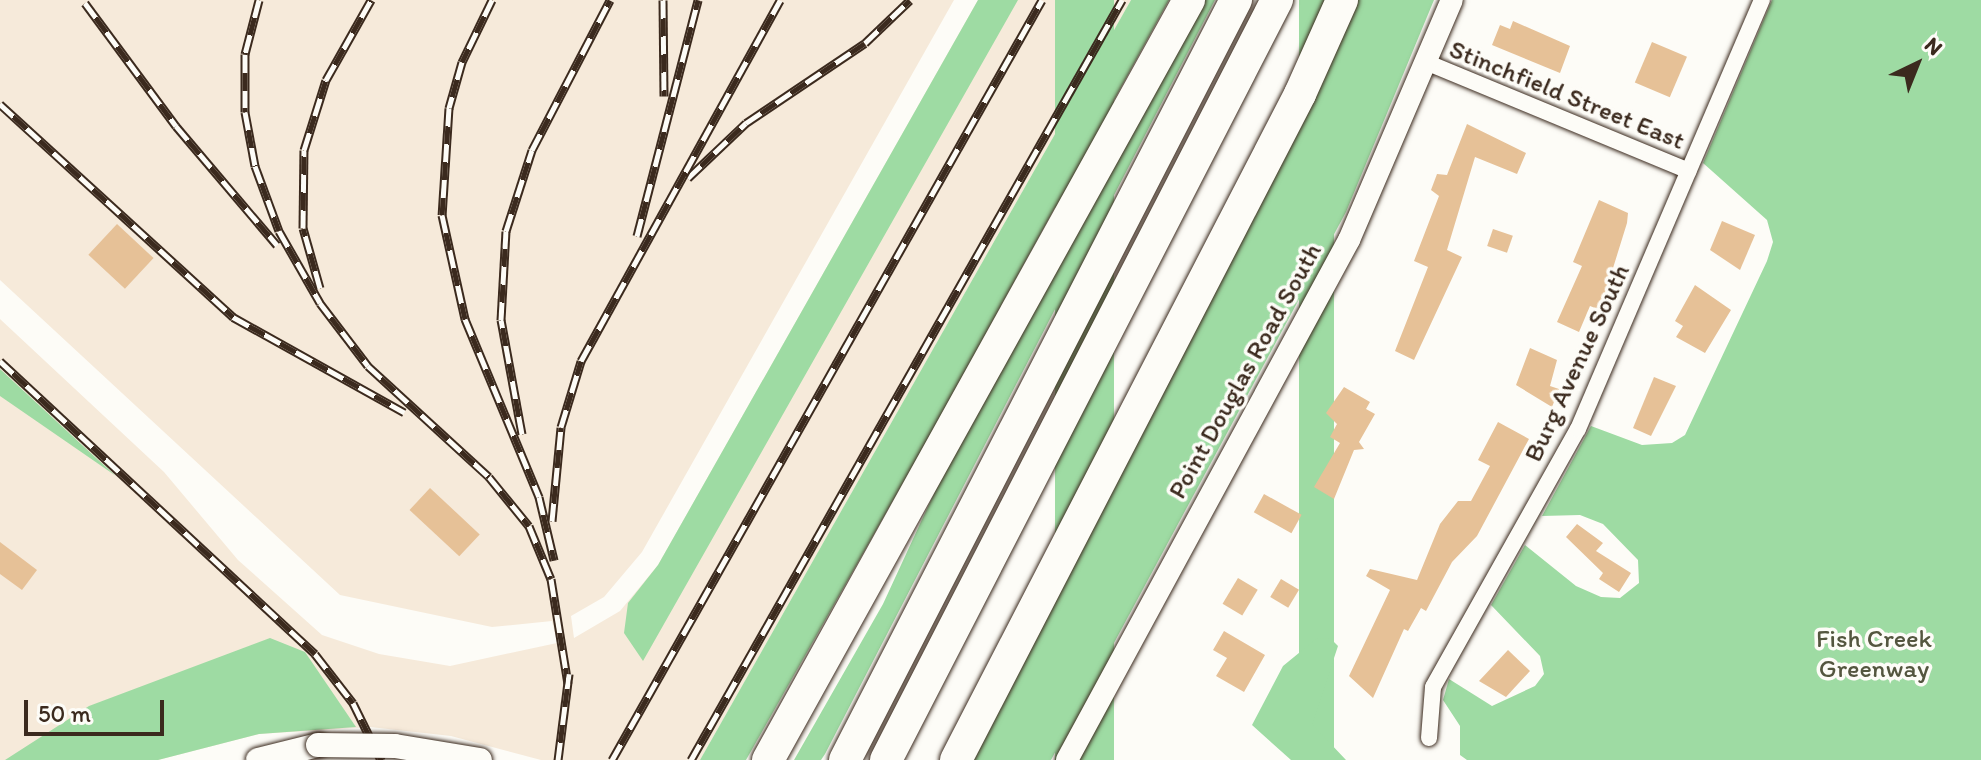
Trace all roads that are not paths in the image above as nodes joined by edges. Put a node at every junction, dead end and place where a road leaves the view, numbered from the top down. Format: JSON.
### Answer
{"nodes":[{"id":1,"x":1189,"y":0,"type":"edge"},
{"id":2,"x":1236,"y":0,"type":"edge"},
{"id":3,"x":1277,"y":0,"type":"edge"},
{"id":4,"x":1342,"y":0,"type":"edge"},
{"id":5,"x":1452,"y":0,"type":"edge"},
{"id":6,"x":1762,"y":0,"type":"edge"},
{"id":7,"x":1428,"y":63,"type":"junction"},
{"id":8,"x":1689,"y":171,"type":"junction"},
{"id":9,"x":901,"y":650,"type":"junction"},
{"id":10,"x":1429,"y":738,"type":"dead end"},
{"id":11,"x":258,"y":760,"type":"edge"},
{"id":12,"x":480,"y":760,"type":"edge"},
{"id":13,"x":768,"y":760,"type":"edge"},
{"id":14,"x":835,"y":760,"type":"edge"},
{"id":15,"x":845,"y":760,"type":"edge"},
{"id":16,"x":886,"y":760,"type":"edge"},
{"id":17,"x":956,"y":760,"type":"edge"},
{"id":18,"x":1067,"y":760,"type":"edge"}],
"edges":[{"from":1,"to":13,"type":"highway"},
{"from":2,"to":9,"type":"highway"},
{"from":3,"to":16,"type":"highway"},
{"from":4,"to":17,"type":"highway"},
{"from":5,"to":7,"type":"street","name":"Point Douglas Road South"},
{"from":6,"to":8,"type":"street","name":"Burg Avenue South"},
{"from":7,"to":8,"type":"street","name":"Stinchfield Street East"},
{"from":7,"to":18,"type":"street","name":"Point Douglas Road South"},
{"from":8,"to":10,"type":"street","name":"Burg Avenue South"},
{"from":9,"to":14,"type":"highway"},
{"from":9,"to":15,"type":"highway"},
{"from":11,"to":12,"type":"main road","bridge":true}]}
